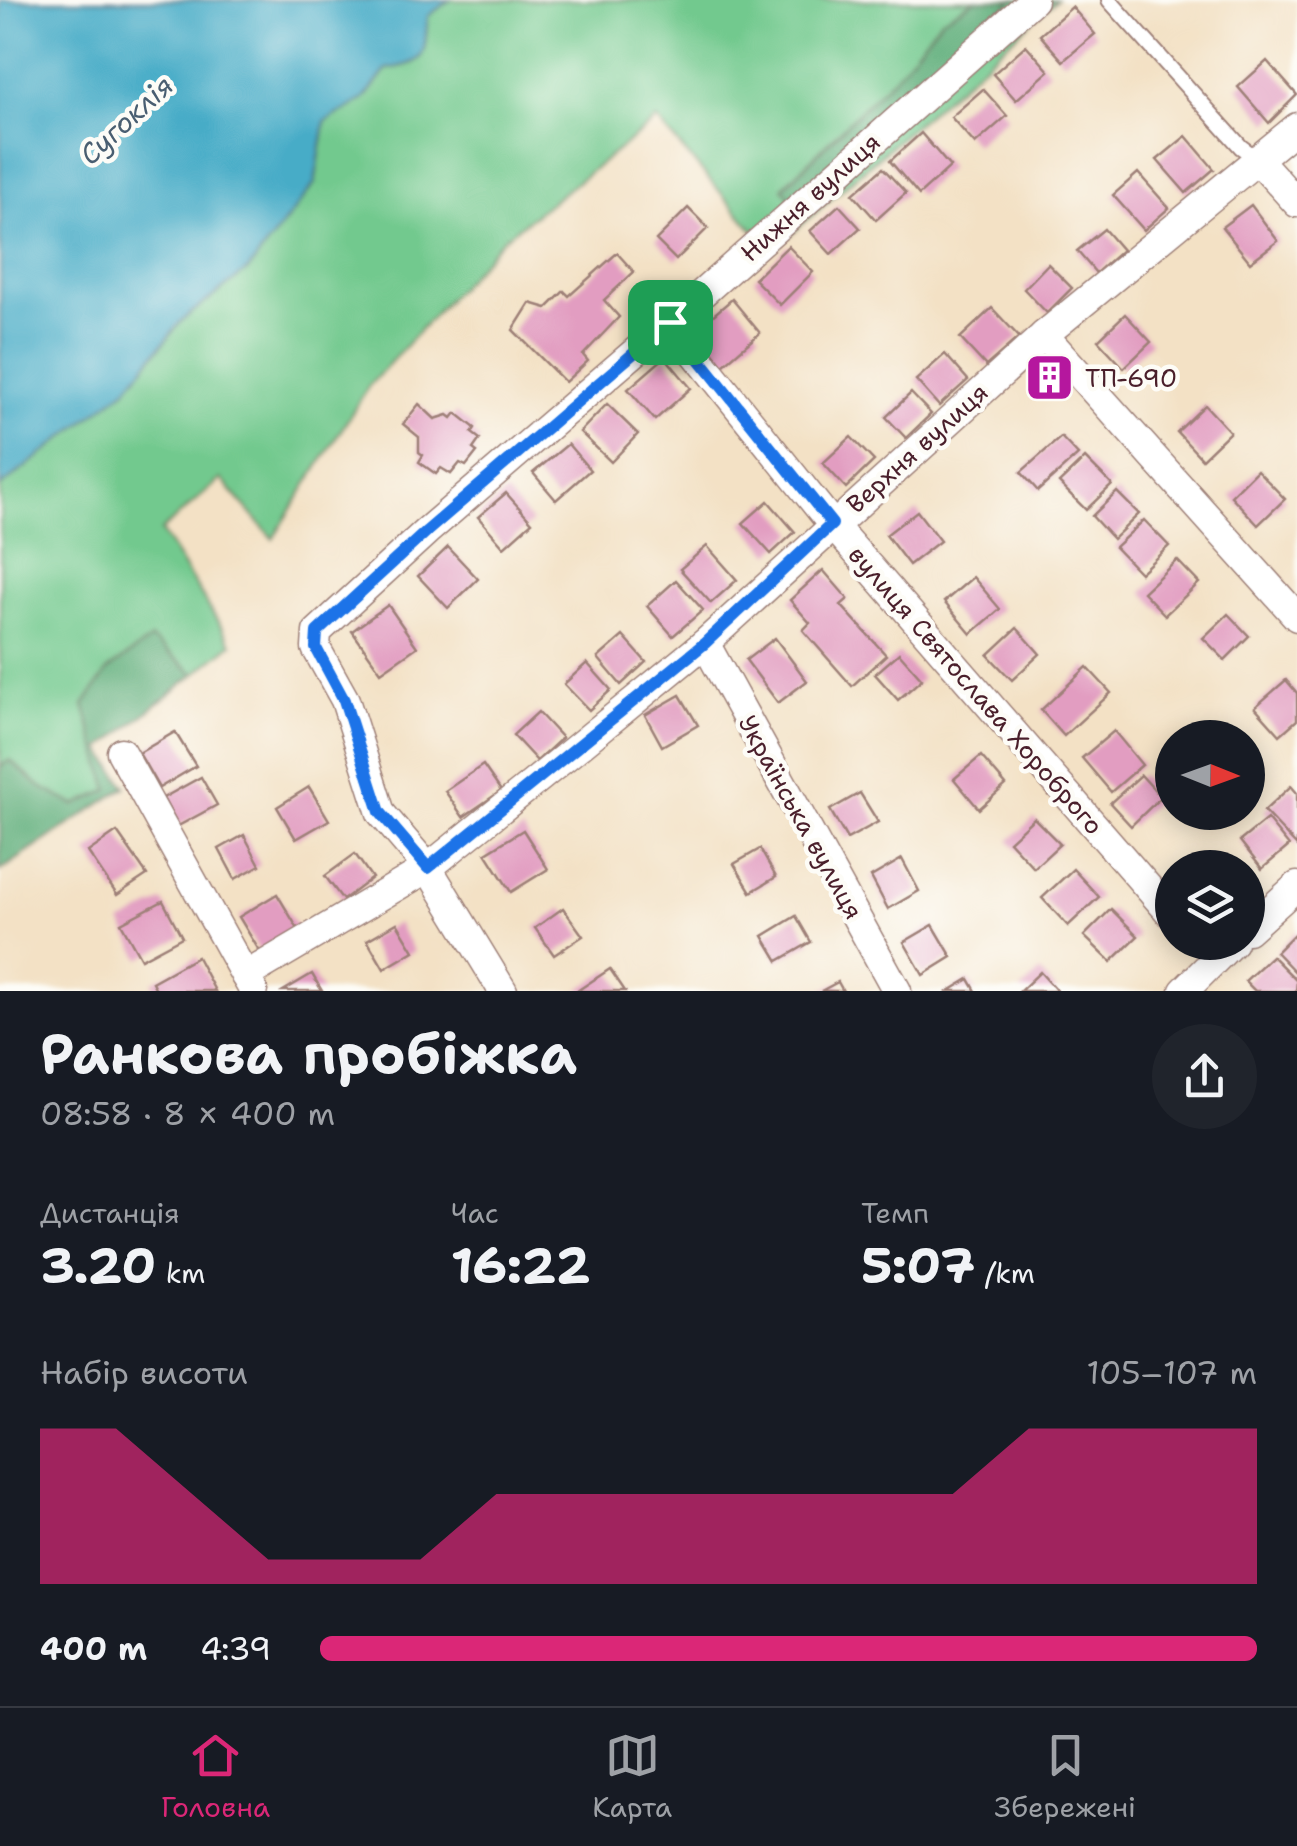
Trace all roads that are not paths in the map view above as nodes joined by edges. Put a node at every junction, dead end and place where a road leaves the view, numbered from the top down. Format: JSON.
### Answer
{"nodes":[{"id":1,"x":1033,"y":0,"type":"edge"},
{"id":2,"x":1109,"y":0,"type":"edge"},
{"id":3,"x":1297,"y":127,"type":"edge"},
{"id":4,"x":1260,"y":160,"type":"junction"},
{"id":5,"x":1297,"y":203,"type":"edge"},
{"id":6,"x":670,"y":322,"type":"junction"},
{"id":7,"x":1044,"y":335,"type":"junction"},
{"id":8,"x":832,"y":524,"type":"junction"},
{"id":9,"x":1297,"y":617,"type":"edge"},
{"id":10,"x":705,"y":643,"type":"junction"},
{"id":11,"x":121,"y":752,"type":"dead end"},
{"id":12,"x":428,"y":868,"type":"junction"},
{"id":13,"x":1297,"y":886,"type":"edge"},
{"id":14,"x":1155,"y":895,"type":"edge"},
{"id":15,"x":1265,"y":915,"type":"edge"},
{"id":16,"x":1206,"y":960,"type":"edge"},
{"id":17,"x":249,"y":983,"type":"edge"},
{"id":18,"x":504,"y":991,"type":"edge"},
{"id":19,"x":897,"y":991,"type":"edge"},
{"id":20,"x":1184,"y":991,"type":"edge"}],
"edges":[{"from":1,"to":6,"type":"street","name":"Нижня вулиця"},
{"from":2,"to":4,"type":"lane"},
{"from":3,"to":4,"type":"street","name":"Верхня вулиця"},
{"from":4,"to":5,"type":"street"},
{"from":4,"to":7,"type":"street","name":"Верхня вулиця"},
{"from":6,"to":8,"type":"street","name":"вулиця Святослава Хороброго"},
{"from":6,"to":12,"type":"street","name":"Нижня вулиця"},
{"from":7,"to":8,"type":"street","name":"Верхня вулиця"},
{"from":7,"to":9,"type":"street"},
{"from":8,"to":10,"type":"street","name":"Верхня вулиця"},
{"from":8,"to":14,"type":"street","name":"вулиця Святослава Хороброго"},
{"from":10,"to":12,"type":"street","name":"Верхня вулиця"},
{"from":10,"to":19,"type":"street","name":"Українська вулиця"},
{"from":11,"to":17,"type":"street"},
{"from":12,"to":17,"type":"street","name":"Верхня вулиця"},
{"from":12,"to":18,"type":"street"},
{"from":13,"to":15,"type":"street"},
{"from":16,"to":20,"type":"street"}]}
